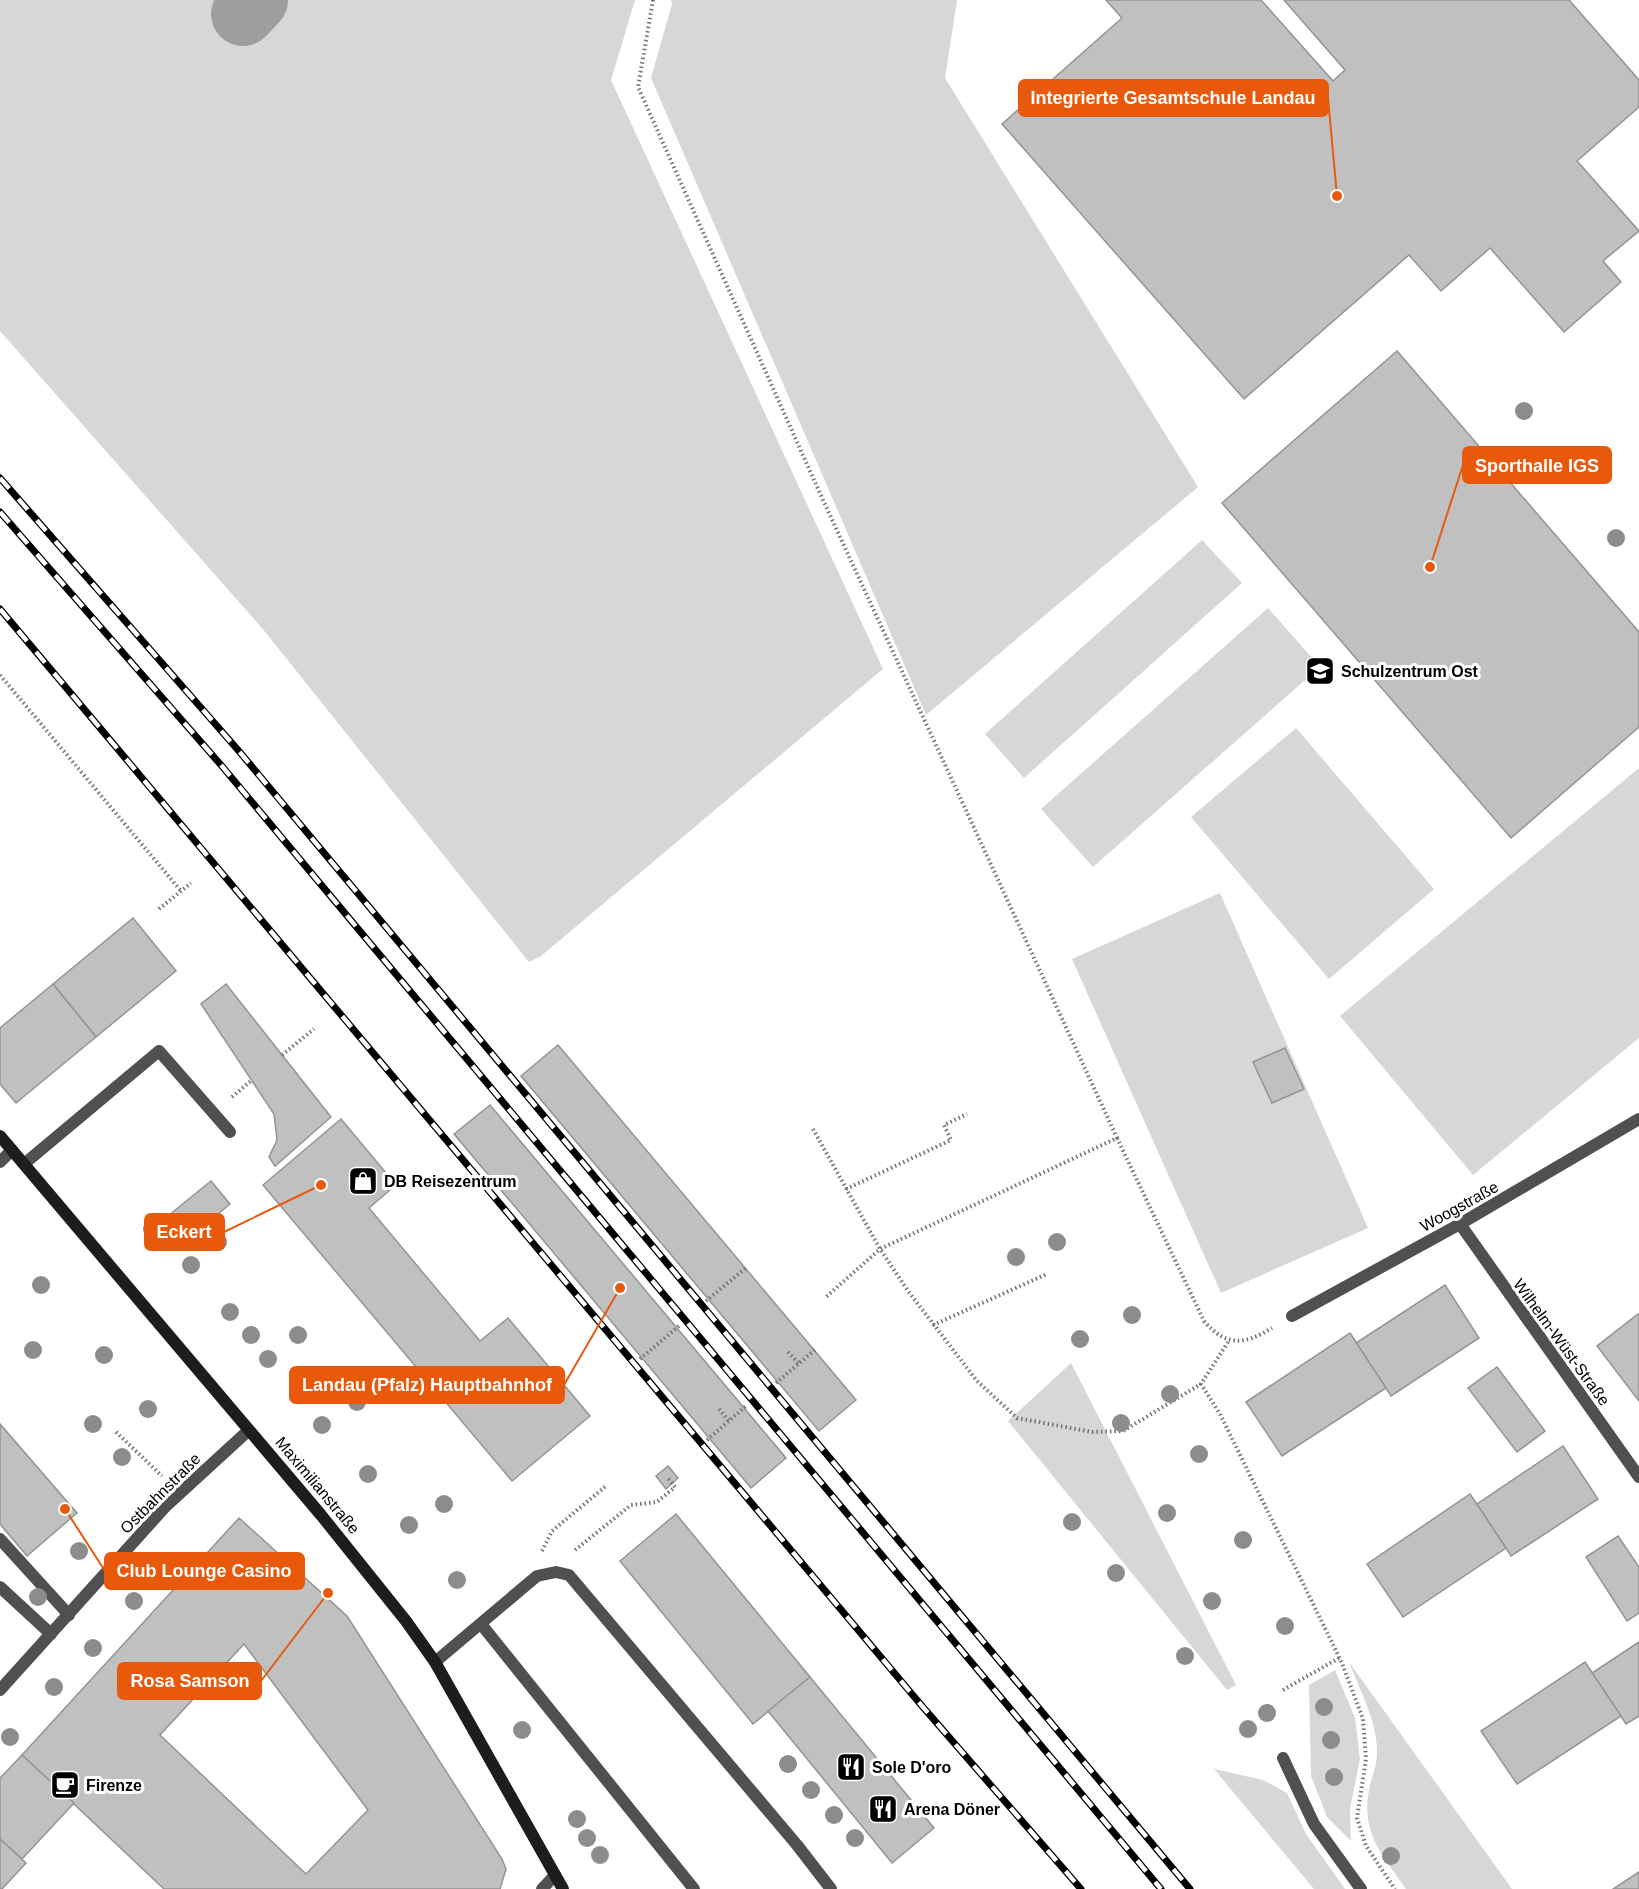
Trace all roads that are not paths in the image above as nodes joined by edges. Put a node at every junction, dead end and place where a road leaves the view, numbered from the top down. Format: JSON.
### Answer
{"nodes":[{"id":1,"x":1639,"y":1119,"type":"edge"},
{"id":2,"x":230,"y":1132,"type":"dead end"},
{"id":3,"x":0,"y":1136,"type":"edge"},
{"id":4,"x":12,"y":1150,"type":"junction"},
{"id":5,"x":0,"y":1162,"type":"edge"},
{"id":6,"x":24,"y":1164,"type":"junction"},
{"id":7,"x":1460,"y":1224,"type":"junction"},
{"id":8,"x":1292,"y":1316,"type":"road end"},
{"id":9,"x":249,"y":1430,"type":"junction"},
{"id":10,"x":1639,"y":1477,"type":"edge"},
{"id":11,"x":0,"y":1539,"type":"edge"},
{"id":12,"x":0,"y":1587,"type":"edge"},
{"id":13,"x":69,"y":1615,"type":"junction"},
{"id":14,"x":481,"y":1624,"type":"junction"},
{"id":15,"x":51,"y":1634,"type":"junction"},
{"id":16,"x":435,"y":1662,"type":"junction"},
{"id":17,"x":0,"y":1690,"type":"edge"},
{"id":18,"x":1283,"y":1758,"type":"dead end"},
{"id":19,"x":555,"y":1875,"type":"junction"},
{"id":20,"x":542,"y":1889,"type":"edge"},
{"id":21,"x":563,"y":1889,"type":"edge"},
{"id":22,"x":693,"y":1889,"type":"edge"},
{"id":23,"x":831,"y":1889,"type":"edge"},
{"id":24,"x":1361,"y":1889,"type":"edge"}],
"edges":[{"from":1,"to":7,"type":"street","name":"Woogstraße"},
{"from":2,"to":6,"type":"street"},
{"from":3,"to":4,"type":"street","name":"Maximilianstraße"},
{"from":4,"to":5,"type":"street"},
{"from":4,"to":6,"type":"street","name":"Maximilianstraße"},
{"from":6,"to":9,"type":"street","name":"Maximilianstraße"},
{"from":7,"to":8,"type":"street","name":"Woogstraße"},
{"from":7,"to":10,"type":"street","name":"Wilhelm-Wüst-Straße"},
{"from":9,"to":13,"type":"street","name":"Ostbahnstraße"},
{"from":9,"to":16,"type":"street","name":"Maximilianstraße"},
{"from":11,"to":13,"type":"street"},
{"from":12,"to":15,"type":"street"},
{"from":13,"to":15,"type":"street","name":"Ostbahnstraße"},
{"from":14,"to":16,"type":"street"},
{"from":14,"to":22,"type":"street"},
{"from":14,"to":23,"type":"street"},
{"from":15,"to":17,"type":"street","name":"Ostbahnstraße"},
{"from":16,"to":19,"type":"street","name":"Maximilianstraße"},
{"from":18,"to":24,"type":"street"},
{"from":19,"to":20,"type":"street"},
{"from":19,"to":21,"type":"street","name":"Maximilianstraße"}]}
